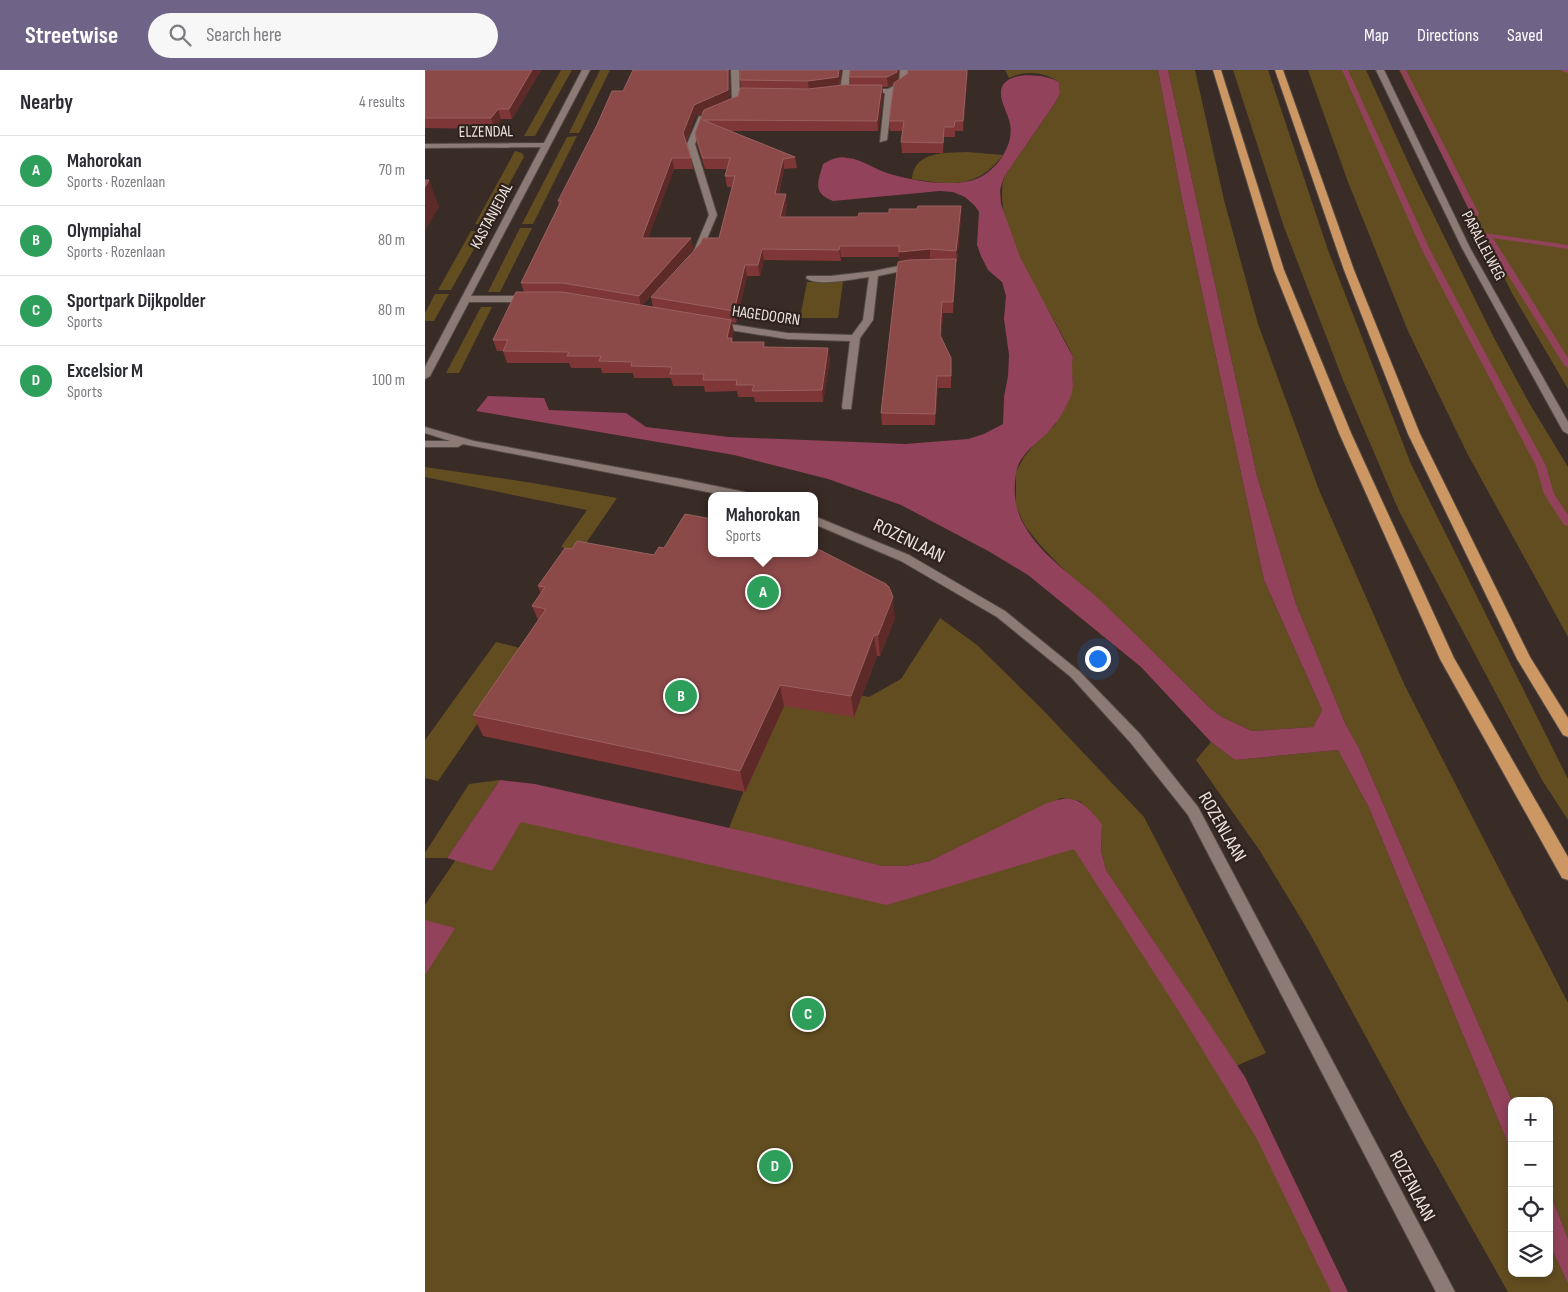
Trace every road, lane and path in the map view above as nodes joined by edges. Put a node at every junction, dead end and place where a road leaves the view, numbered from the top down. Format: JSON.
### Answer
{"nodes":[{"id":1,"x":586,"y":70,"type":"edge"},
{"id":2,"x":735,"y":70,"type":"edge"},
{"id":3,"x":847,"y":70,"type":"edge"},
{"id":4,"x":904,"y":70,"type":"edge"},
{"id":5,"x":1217,"y":70,"type":"edge"},
{"id":6,"x":1279,"y":70,"type":"edge"},
{"id":7,"x":1380,"y":70,"type":"edge"},
{"id":8,"x":844,"y":90,"type":"junction"},
{"id":9,"x":853,"y":91,"type":"edge"},
{"id":10,"x":862,"y":91,"type":"edge"},
{"id":11,"x":889,"y":91,"type":"junction"},
{"id":12,"x":835,"y":92,"type":"edge"},
{"id":13,"x":718,"y":111,"type":"edge"},
{"id":14,"x":710,"y":115,"type":"edge"},
{"id":15,"x":883,"y":140,"type":"dead end"},
{"id":16,"x":547,"y":145,"type":"junction"},
{"id":17,"x":425,"y":146,"type":"edge"},
{"id":18,"x":692,"y":258,"type":"edge"},
{"id":19,"x":927,"y":266,"type":"edge"},
{"id":20,"x":874,"y":274,"type":"junction"},
{"id":21,"x":810,"y":278,"type":"dead end"},
{"id":22,"x":465,"y":299,"type":"junction"},
{"id":23,"x":539,"y":299,"type":"edge"},
{"id":24,"x":710,"y":324,"type":"edge"},
{"id":25,"x":855,"y":338,"type":"junction"},
{"id":26,"x":425,"y":376,"type":"edge"},
{"id":27,"x":847,"y":407,"type":"dead end"},
{"id":28,"x":425,"y":430,"type":"edge"},
{"id":29,"x":1568,"y":431,"type":"edge"},
{"id":30,"x":425,"y":444,"type":"edge"},
{"id":31,"x":473,"y":444,"type":"junction"},
{"id":32,"x":727,"y":492,"type":"edge"},
{"id":33,"x":818,"y":522,"type":"edge"},
{"id":34,"x":1568,"y":730,"type":"edge"},
{"id":35,"x":1568,"y":873,"type":"edge"},
{"id":36,"x":1446,"y":1292,"type":"edge"}],
"edges":[{"from":1,"to":16,"type":"street","name":"KASTANJEDAL"},
{"from":2,"to":13,"type":"street"},
{"from":3,"to":8,"type":"street"},
{"from":4,"to":11,"type":"street"},
{"from":5,"to":35,"type":"highway"},
{"from":6,"to":34,"type":"highway"},
{"from":7,"to":29,"type":"street","name":"PARALLELWEG"},
{"from":8,"to":9,"type":"street"},
{"from":8,"to":12,"type":"street"},
{"from":10,"to":11,"type":"street"},
{"from":11,"to":15,"type":"street"},
{"from":14,"to":18,"type":"street"},
{"from":16,"to":17,"type":"street","name":"ELZENDAL"},
{"from":16,"to":22,"type":"street","name":"KASTANJEDAL"},
{"from":19,"to":20,"type":"street"},
{"from":20,"to":21,"type":"street"},
{"from":20,"to":25,"type":"street"},
{"from":22,"to":23,"type":"street"},
{"from":22,"to":26,"type":"street","name":"KASTANJEDAL"},
{"from":24,"to":25,"type":"street","name":"HAGEDOORN"},
{"from":25,"to":27,"type":"street"},
{"from":28,"to":31,"type":"street"},
{"from":30,"to":31,"type":"street"},
{"from":31,"to":32,"type":"street"},
{"from":33,"to":36,"type":"street","name":"ROZENLAAN"}]}
